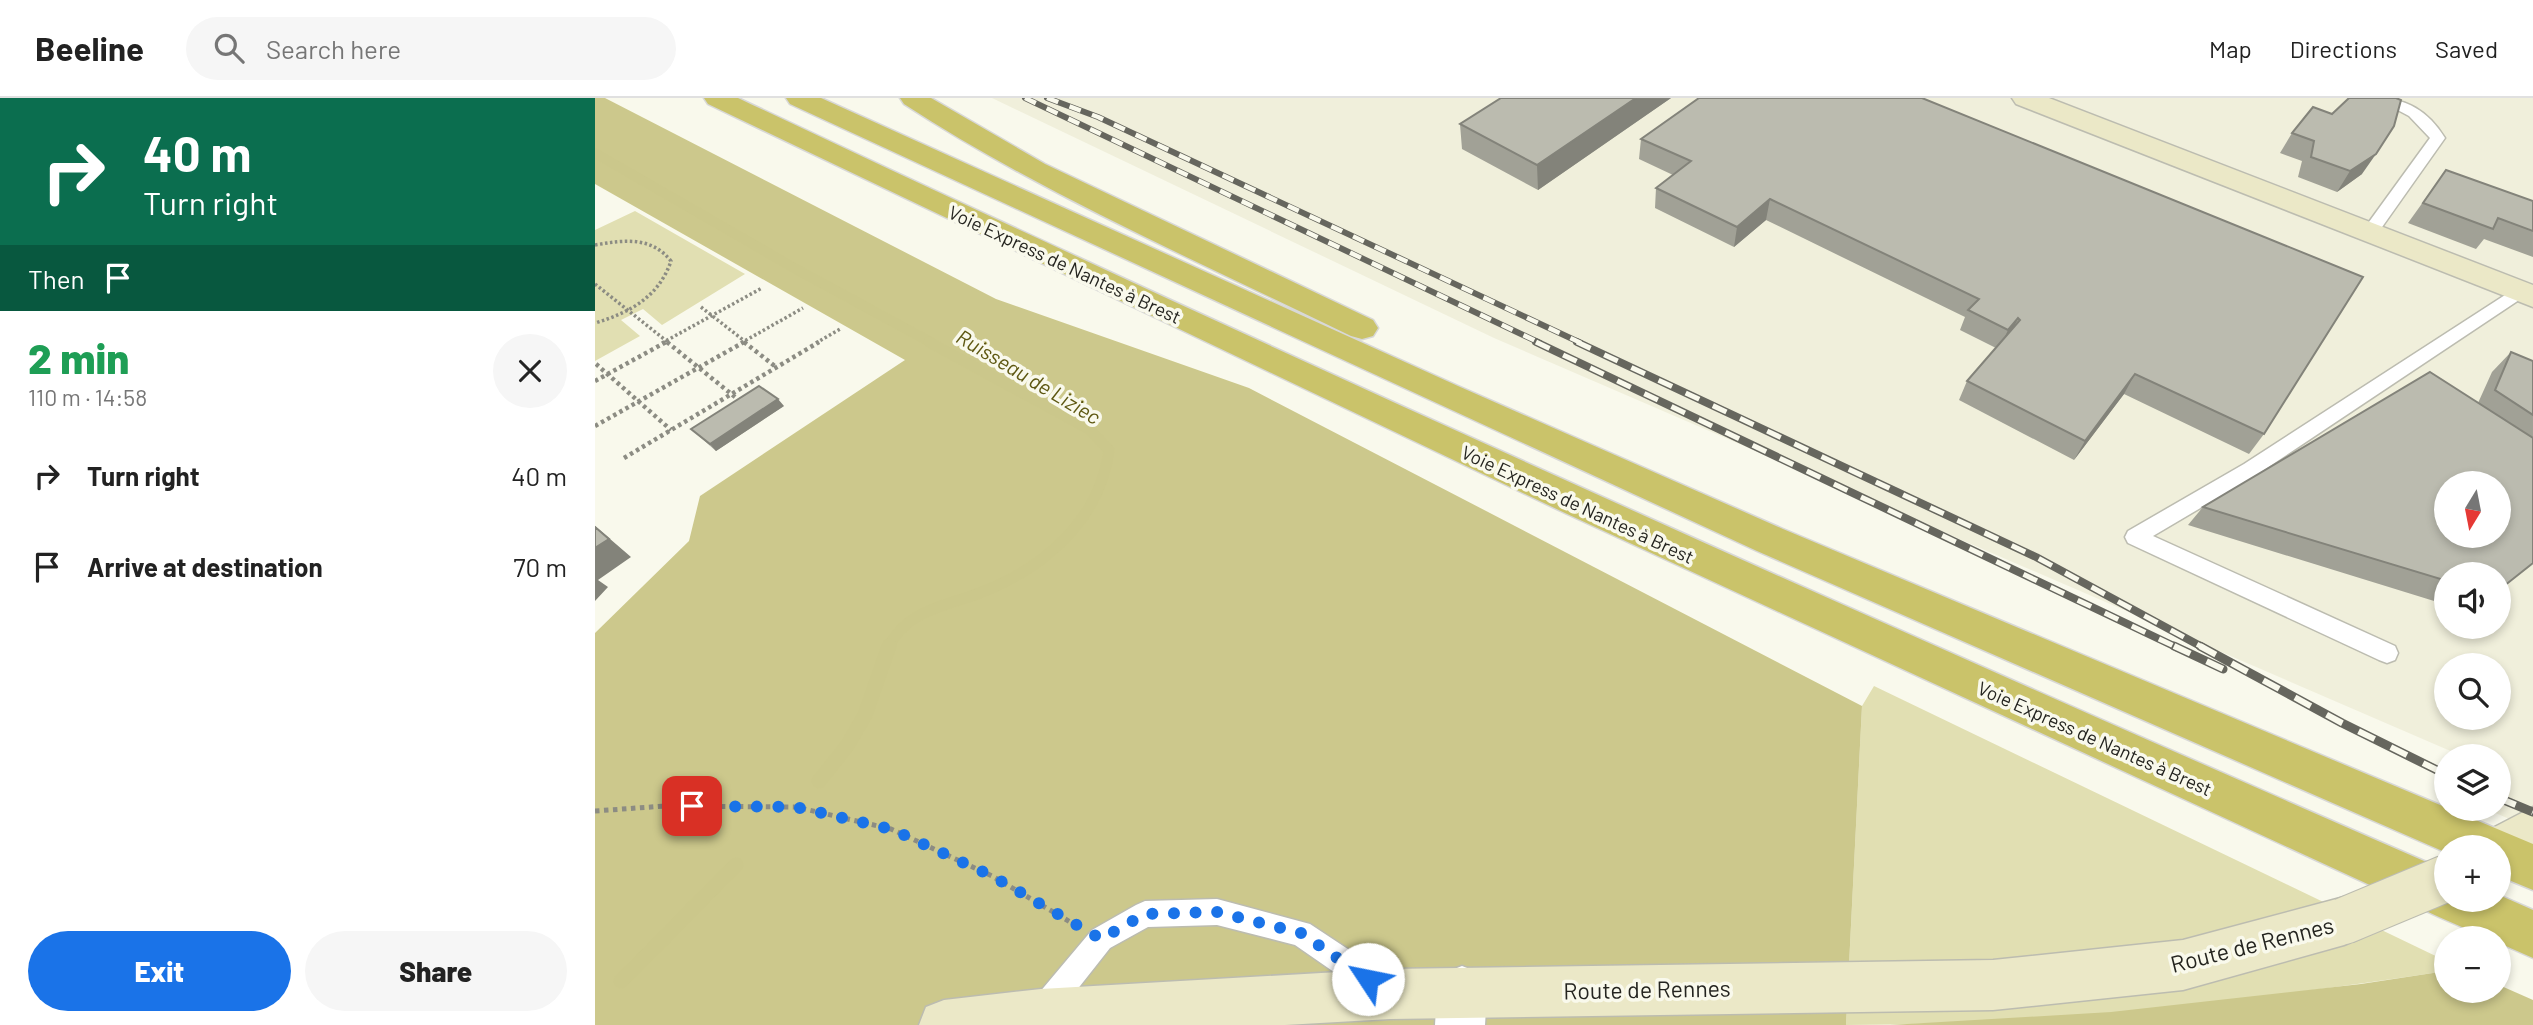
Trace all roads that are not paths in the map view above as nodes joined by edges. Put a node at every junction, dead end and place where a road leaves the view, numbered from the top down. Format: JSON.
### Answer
{"nodes":[{"id":1,"x":717,"y":98,"type":"edge"},
{"id":2,"x":799,"y":98,"type":"edge"},
{"id":3,"x":913,"y":98,"type":"edge"},
{"id":4,"x":2025,"y":98,"type":"edge"},
{"id":5,"x":2382,"y":98,"type":"edge"},
{"id":6,"x":2369,"y":233,"type":"junction"},
{"id":7,"x":2526,"y":295,"type":"edge"},
{"id":8,"x":1446,"y":395,"type":"junction"},
{"id":9,"x":2387,"y":653,"type":"dead end"},
{"id":10,"x":2533,"y":828,"type":"edge"},
{"id":11,"x":2457,"y":835,"type":"edge"},
{"id":12,"x":2511,"y":843,"type":"edge"},
{"id":13,"x":2511,"y":857,"type":"edge"},
{"id":14,"x":2533,"y":867,"type":"edge"},
{"id":15,"x":2434,"y":883,"type":"edge"},
{"id":16,"x":2434,"y":889,"type":"edge"},
{"id":17,"x":2483,"y":912,"type":"edge"},
{"id":18,"x":2533,"y":934,"type":"edge"},
{"id":19,"x":1390,"y":994,"type":"junction"},
{"id":20,"x":1461,"y":1008,"type":"edge"},
{"id":21,"x":1041,"y":1014,"type":"junction"},
{"id":22,"x":1121,"y":1017,"type":"edge"},
{"id":23,"x":944,"y":1025,"type":"edge"}],
"edges":[{"from":1,"to":16,"type":"highway","name":"Voie Express de Nantes à Brest"},
{"from":2,"to":8,"type":"highway","name":"Voie Express de Nantes à Brest"},
{"from":3,"to":8,"type":"highway"},
{"from":4,"to":6,"type":"main road"},
{"from":5,"to":6,"type":"lane"},
{"from":6,"to":7,"type":"main road"},
{"from":7,"to":9,"type":"lane"},
{"from":8,"to":11,"type":"highway","name":"Voie Express de Nantes à Brest"},
{"from":10,"to":12,"type":"main road"},
{"from":13,"to":14,"type":"highway"},
{"from":15,"to":20,"type":"main road","name":"Route de Rennes","bridge":true},
{"from":17,"to":18,"type":"highway"},
{"from":19,"to":20,"type":"main road","name":"Route de Rennes"},
{"from":19,"to":21,"type":"lane"},
{"from":19,"to":22,"type":"main road","name":"Route de Rennes"},
{"from":21,"to":22,"type":"main road","name":"Route de Rennes"},
{"from":21,"to":23,"type":"main road","name":"Route de Rennes"}]}
